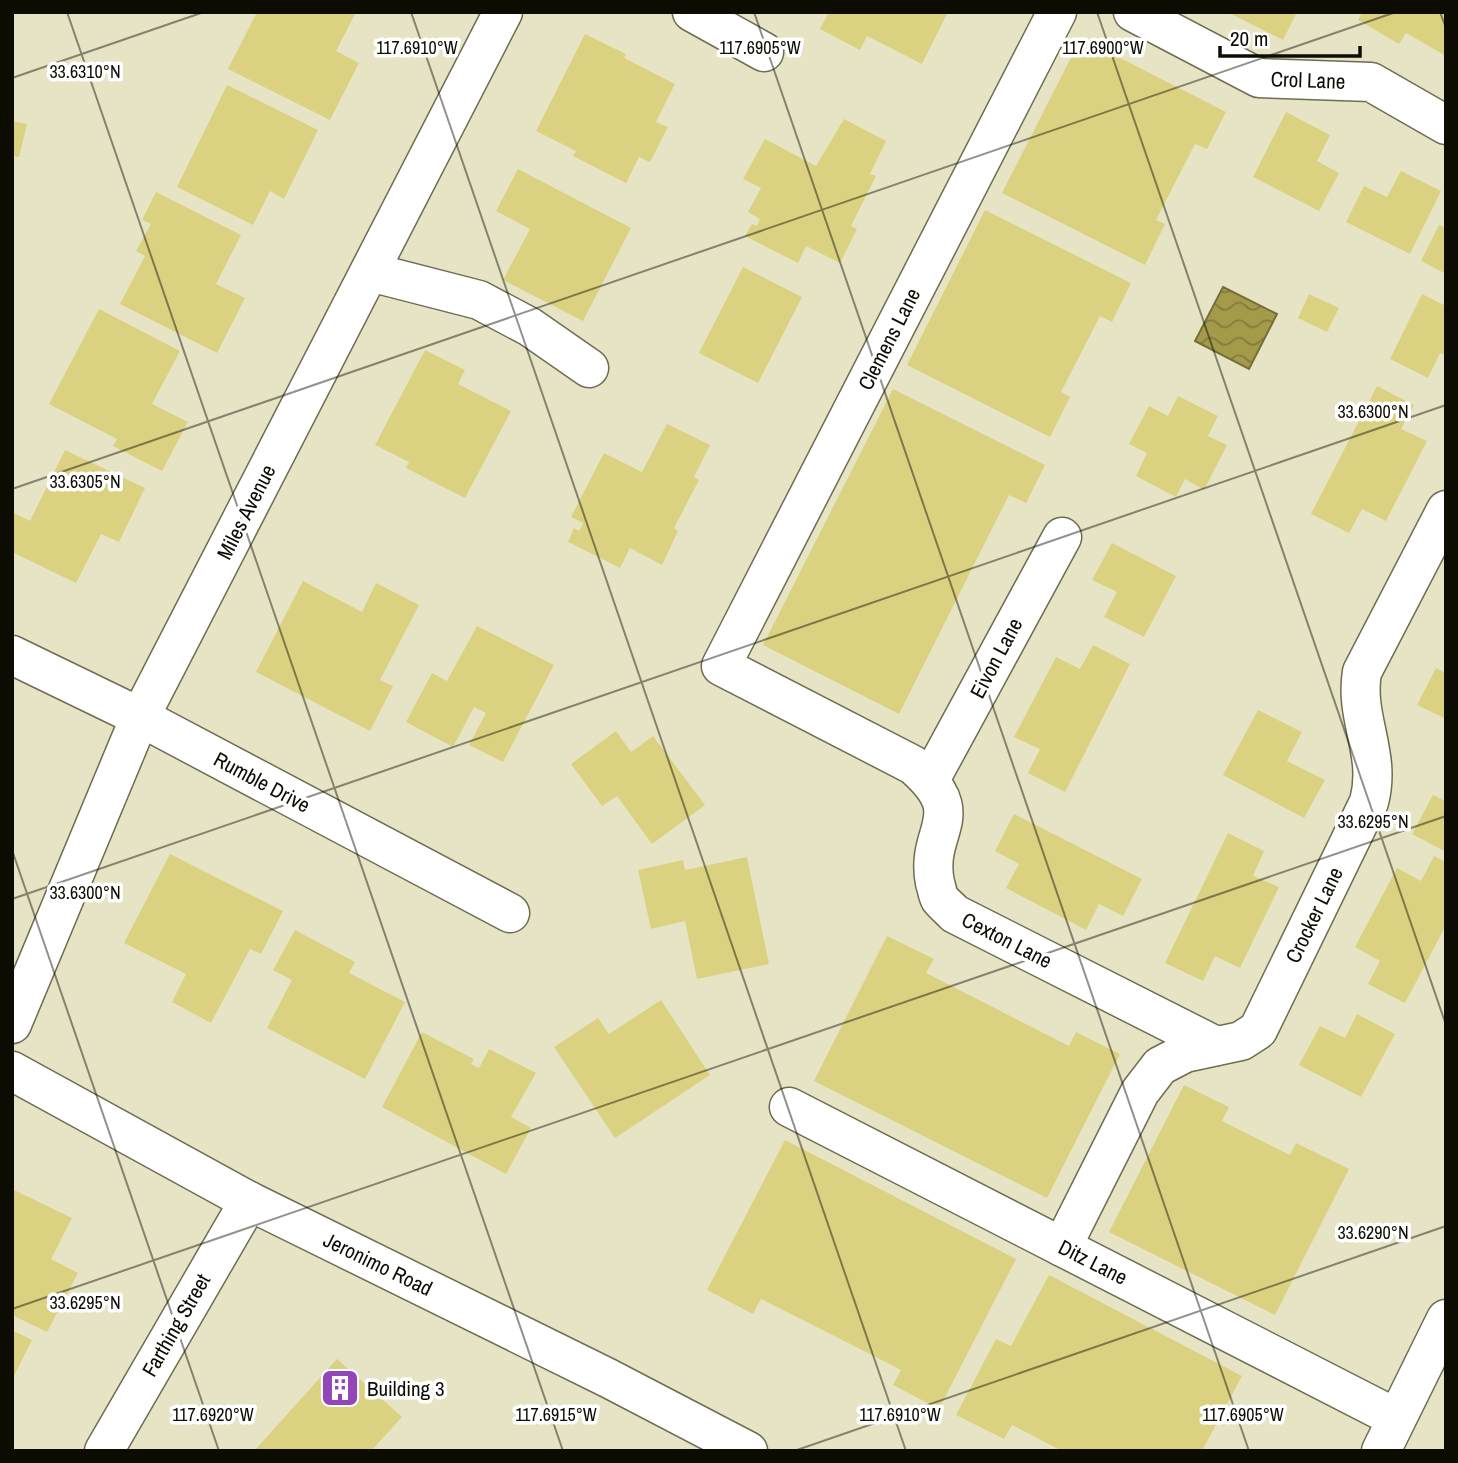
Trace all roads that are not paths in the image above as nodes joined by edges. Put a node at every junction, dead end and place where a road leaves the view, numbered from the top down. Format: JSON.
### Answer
{"nodes":[{"id":1,"x":503,"y":12,"type":"edge"},
{"id":2,"x":692,"y":12,"type":"edge"},
{"id":3,"x":1058,"y":12,"type":"edge"},
{"id":4,"x":1133,"y":12,"type":"edge"},
{"id":5,"x":764,"y":52,"type":"dead end"},
{"id":6,"x":1446,"y":125,"type":"edge"},
{"id":7,"x":370,"y":272,"type":"junction"},
{"id":8,"x":589,"y":368,"type":"dead end"},
{"id":9,"x":1446,"y":510,"type":"edge"},
{"id":10,"x":1062,"y":537,"type":"dead end"},
{"id":11,"x":1432,"y":574,"type":"edge"},
{"id":12,"x":12,"y":655,"type":"edge"},
{"id":13,"x":140,"y":717,"type":"junction"},
{"id":14,"x":930,"y":780,"type":"junction"},
{"id":15,"x":510,"y":913,"type":"dead end"},
{"id":16,"x":12,"y":1024,"type":"edge"},
{"id":17,"x":1216,"y":1046,"type":"junction"},
{"id":18,"x":12,"y":1071,"type":"edge"},
{"id":19,"x":789,"y":1107,"type":"dead end"},
{"id":20,"x":249,"y":1201,"type":"junction"},
{"id":21,"x":1062,"y":1247,"type":"junction"},
{"id":22,"x":1446,"y":1319,"type":"edge"},
{"id":23,"x":1389,"y":1434,"type":"edge"},
{"id":24,"x":104,"y":1451,"type":"edge"},
{"id":25,"x":748,"y":1451,"type":"edge"}],
"edges":[{"from":1,"to":7,"type":"street","name":"Miles Avenue"},
{"from":2,"to":5,"type":"street"},
{"from":3,"to":14,"type":"street","name":"Clemens Lane"},
{"from":4,"to":6,"type":"street","name":"Crol Lane"},
{"from":7,"to":8,"type":"street"},
{"from":7,"to":13,"type":"street","name":"Miles Avenue"},
{"from":9,"to":11,"type":"street","name":"Crocker Lane"},
{"from":10,"to":14,"type":"street","name":"Eivon Lane"},
{"from":11,"to":17,"type":"street","name":"Crocker Lane"},
{"from":12,"to":13,"type":"street","name":"Rumble Drive"},
{"from":13,"to":15,"type":"street","name":"Rumble Drive"},
{"from":13,"to":16,"type":"street","name":"Miles Avenue"},
{"from":14,"to":17,"type":"street","name":"Cexton Lane"},
{"from":17,"to":21,"type":"street","name":"Crocker Lane"},
{"from":18,"to":20,"type":"street","name":"Jeronimo Road"},
{"from":19,"to":21,"type":"street","name":"Ditz Lane"},
{"from":20,"to":24,"type":"street","name":"Farthing Street"},
{"from":20,"to":25,"type":"street","name":"Jeronimo Road"},
{"from":21,"to":23,"type":"street","name":"Ditz Lane"},
{"from":22,"to":23,"type":"street"}]}
